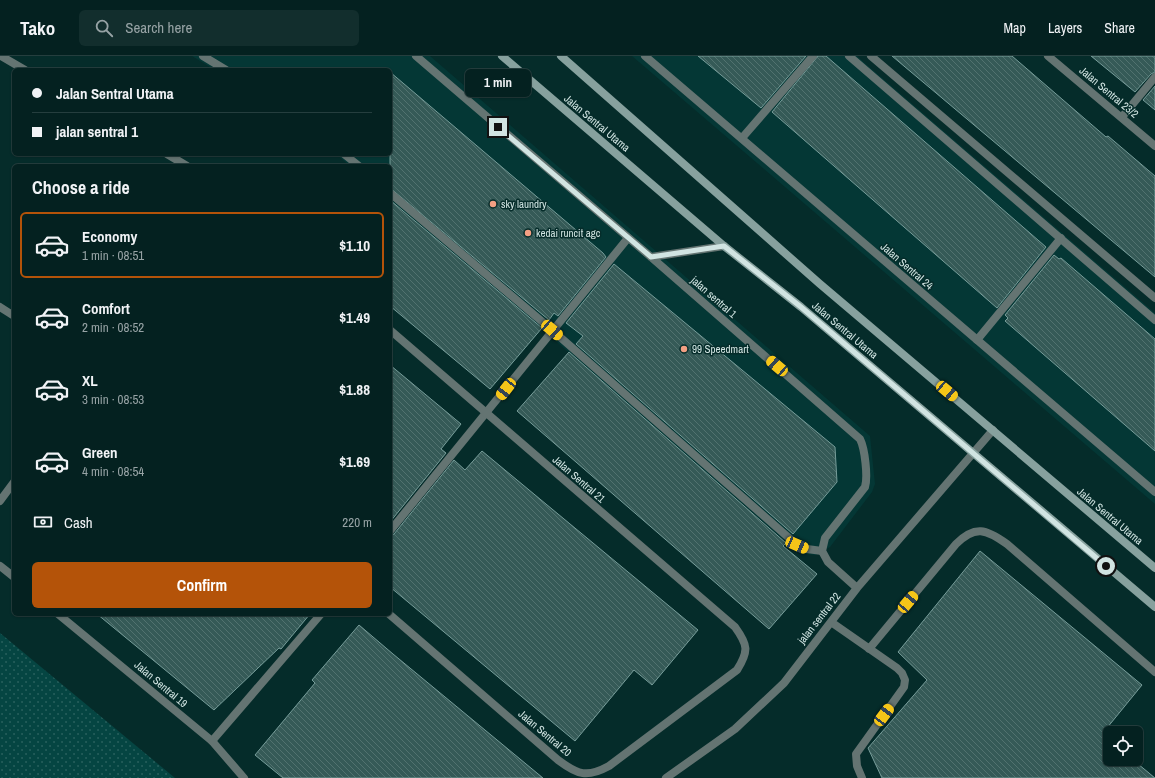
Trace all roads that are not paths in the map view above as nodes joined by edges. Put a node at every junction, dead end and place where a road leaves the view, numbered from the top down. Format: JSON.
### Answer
{"nodes":[{"id":1,"x":1,"y":56,"type":"edge"},
{"id":2,"x":203,"y":56,"type":"edge"},
{"id":3,"x":416,"y":56,"type":"edge"},
{"id":4,"x":502,"y":56,"type":"edge"},
{"id":5,"x":561,"y":56,"type":"edge"},
{"id":6,"x":645,"y":56,"type":"edge"},
{"id":7,"x":813,"y":56,"type":"edge"},
{"id":8,"x":849,"y":56,"type":"edge"},
{"id":9,"x":871,"y":56,"type":"edge"},
{"id":10,"x":1048,"y":56,"type":"edge"},
{"id":11,"x":22,"y":68,"type":"edge"},
{"id":12,"x":223,"y":68,"type":"edge"},
{"id":13,"x":1155,"y":77,"type":"edge"},
{"id":14,"x":1122,"y":117,"type":"junction"},
{"id":15,"x":742,"y":138,"type":"junction"},
{"id":16,"x":1155,"y":146,"type":"edge"},
{"id":17,"x":170,"y":156,"type":"edge"},
{"id":18,"x":346,"y":156,"type":"edge"},
{"id":19,"x":184,"y":164,"type":"edge"},
{"id":20,"x":356,"y":164,"type":"edge"},
{"id":21,"x":392,"y":195,"type":"edge"},
{"id":22,"x":628,"y":238,"type":"junction"},
{"id":23,"x":1061,"y":238,"type":"junction"},
{"id":24,"x":724,"y":246,"type":"junction"},
{"id":25,"x":651,"y":257,"type":"junction"},
{"id":26,"x":1155,"y":298,"type":"edge"},
{"id":27,"x":0,"y":307,"type":"edge"},
{"id":28,"x":12,"y":315,"type":"edge"},
{"id":29,"x":1155,"y":320,"type":"edge"},
{"id":30,"x":552,"y":330,"type":"junction"},
{"id":31,"x":392,"y":332,"type":"edge"},
{"id":32,"x":977,"y":340,"type":"junction"},
{"id":33,"x":486,"y":414,"type":"junction"},
{"id":34,"x":992,"y":430,"type":"junction"},
{"id":35,"x":973,"y":453,"type":"junction"},
{"id":36,"x":12,"y":485,"type":"edge"},
{"id":37,"x":1155,"y":492,"type":"edge"},
{"id":38,"x":0,"y":501,"type":"edge"},
{"id":39,"x":392,"y":529,"type":"edge"},
{"id":40,"x":822,"y":550,"type":"junction"},
{"id":41,"x":0,"y":566,"type":"edge"},
{"id":42,"x":1155,"y":568,"type":"edge"},
{"id":43,"x":12,"y":575,"type":"edge"},
{"id":44,"x":857,"y":588,"type":"junction"},
{"id":45,"x":1155,"y":607,"type":"edge"},
{"id":46,"x":60,"y":616,"type":"edge"},
{"id":47,"x":319,"y":616,"type":"edge"},
{"id":48,"x":391,"y":616,"type":"edge"},
{"id":49,"x":831,"y":622,"type":"junction"},
{"id":50,"x":746,"y":649,"type":"joint"},
{"id":51,"x":869,"y":649,"type":"junction"},
{"id":52,"x":1155,"y":672,"type":"edge"},
{"id":53,"x":212,"y":741,"type":"junction"},
{"id":54,"x":244,"y":778,"type":"edge"},
{"id":55,"x":666,"y":778,"type":"edge"},
{"id":56,"x":862,"y":778,"type":"edge"}],
"edges":[{"from":1,"to":11,"type":"street"},
{"from":2,"to":12,"type":"street"},
{"from":3,"to":22,"type":"street","name":"jalan sentral 1"},
{"from":4,"to":24,"type":"street","name":"Jalan Sentral Utama"},
{"from":5,"to":34,"type":"street","name":"Jalan Sentral Utama"},
{"from":6,"to":15,"type":"street","name":"Jalan Sentral 24"},
{"from":7,"to":15,"type":"street"},
{"from":8,"to":23,"type":"street"},
{"from":9,"to":26,"type":"street"},
{"from":10,"to":14,"type":"street","name":"Jalan Sentral 23/2"},
{"from":13,"to":14,"type":"street"},
{"from":14,"to":16,"type":"street","name":"Jalan Sentral 23/2"},
{"from":15,"to":32,"type":"street","name":"Jalan Sentral 24"},
{"from":17,"to":19,"type":"street"},
{"from":18,"to":20,"type":"street"},
{"from":21,"to":30,"type":"street"},
{"from":22,"to":25,"type":"street","name":"jalan sentral 1"},
{"from":22,"to":30,"type":"street"},
{"from":23,"to":29,"type":"street"},
{"from":23,"to":32,"type":"street"},
{"from":24,"to":25,"type":"street"},
{"from":24,"to":35,"type":"street","name":"Jalan Sentral Utama"},
{"from":25,"to":40,"type":"street","name":"jalan sentral 1"},
{"from":27,"to":28,"type":"street"},
{"from":30,"to":33,"type":"street"},
{"from":30,"to":40,"type":"street"},
{"from":31,"to":33,"type":"street","name":"Jalan Sentral 21"},
{"from":32,"to":37,"type":"street","name":"Jalan Sentral 24"},
{"from":33,"to":39,"type":"street"},
{"from":33,"to":50,"type":"street","name":"Jalan Sentral 21"},
{"from":34,"to":35,"type":"street","name":"jalan sentral 22"},
{"from":34,"to":42,"type":"street","name":"Jalan Sentral Utama"},
{"from":35,"to":44,"type":"street","name":"jalan sentral 22"},
{"from":35,"to":45,"type":"street","name":"Jalan Sentral Utama"},
{"from":36,"to":38,"type":"street"},
{"from":40,"to":44,"type":"street"},
{"from":41,"to":43,"type":"street"},
{"from":44,"to":49,"type":"street","name":"jalan sentral 22"},
{"from":46,"to":53,"type":"street","name":"Jalan Sentral 19"},
{"from":47,"to":53,"type":"street"},
{"from":48,"to":50,"type":"street","name":"Jalan Sentral 20"},
{"from":49,"to":51,"type":"street"},
{"from":49,"to":55,"type":"street","name":"jalan sentral 22"},
{"from":51,"to":52,"type":"street"},
{"from":51,"to":56,"type":"street"},
{"from":53,"to":54,"type":"street","name":"Jalan Sentral 19"}]}
